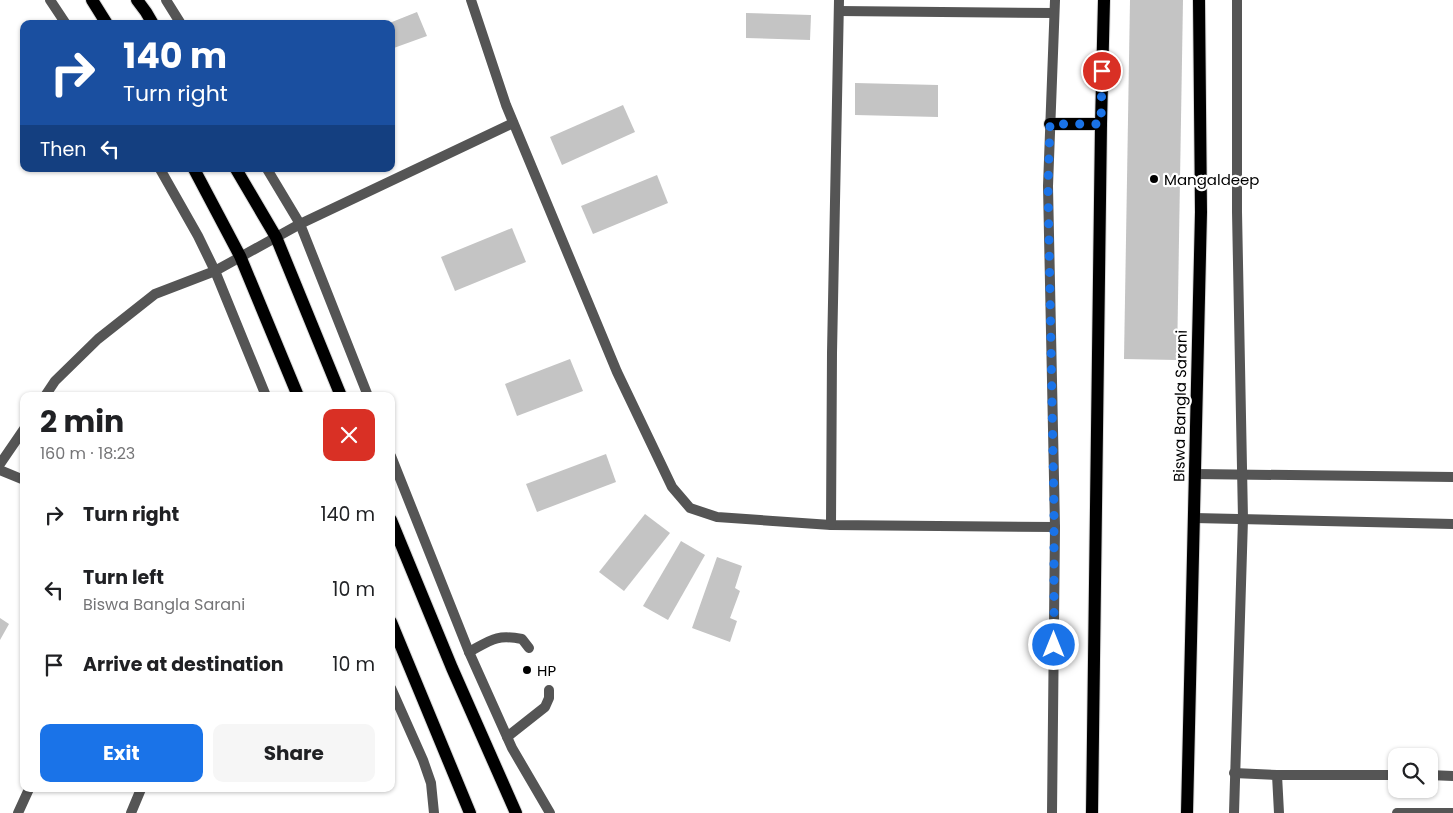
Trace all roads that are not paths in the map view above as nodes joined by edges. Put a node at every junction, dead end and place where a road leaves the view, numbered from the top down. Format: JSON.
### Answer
{"nodes":[{"id":1,"x":50,"y":0,"type":"edge"},
{"id":2,"x":92,"y":0,"type":"edge"},
{"id":3,"x":137,"y":0,"type":"edge"},
{"id":4,"x":166,"y":0,"type":"edge"},
{"id":5,"x":471,"y":0,"type":"edge"},
{"id":6,"x":1055,"y":0,"type":"edge"},
{"id":7,"x":1104,"y":0,"type":"edge"},
{"id":8,"x":1199,"y":0,"type":"edge"},
{"id":9,"x":1237,"y":0,"type":"edge"},
{"id":10,"x":839,"y":5,"type":"edge"},
{"id":11,"x":1054,"y":12,"type":"junction"},
{"id":12,"x":63,"y":20,"type":"edge"},
{"id":13,"x":104,"y":20,"type":"edge"},
{"id":14,"x":151,"y":20,"type":"edge"},
{"id":15,"x":178,"y":20,"type":"edge"},
{"id":16,"x":513,"y":123,"type":"junction"},
{"id":17,"x":1050,"y":124,"type":"junction"},
{"id":18,"x":1101,"y":124,"type":"junction"},
{"id":19,"x":162,"y":172,"type":"edge"},
{"id":20,"x":196,"y":172,"type":"edge"},
{"id":21,"x":238,"y":172,"type":"edge"},
{"id":22,"x":269,"y":172,"type":"edge"},
{"id":23,"x":300,"y":224,"type":"junction"},
{"id":24,"x":276,"y":238,"type":"junction"},
{"id":25,"x":240,"y":256,"type":"junction"},
{"id":26,"x":215,"y":271,"type":"junction"},
{"id":27,"x":48,"y":392,"type":"edge"},
{"id":28,"x":264,"y":392,"type":"edge"},
{"id":29,"x":296,"y":392,"type":"edge"},
{"id":30,"x":339,"y":392,"type":"edge"},
{"id":31,"x":366,"y":392,"type":"edge"},
{"id":32,"x":20,"y":435,"type":"edge"},
{"id":33,"x":0,"y":464,"type":"edge"},
{"id":34,"x":395,"y":466,"type":"edge"},
{"id":35,"x":0,"y":470,"type":"edge"},
{"id":36,"x":1195,"y":474,"type":"junction"},
{"id":37,"x":1242,"y":474,"type":"junction"},
{"id":38,"x":1453,"y":477,"type":"edge"},
{"id":39,"x":20,"y":478,"type":"edge"},
{"id":40,"x":1194,"y":518,"type":"junction"},
{"id":41,"x":1243,"y":520,"type":"junction"},
{"id":42,"x":1453,"y":524,"type":"edge"},
{"id":43,"x":831,"y":525,"type":"junction"},
{"id":44,"x":1054,"y":528,"type":"junction"},
{"id":45,"x":395,"y":530,"type":"edge"},
{"id":46,"x":395,"y":632,"type":"edge"},
{"id":47,"x":529,"y":648,"type":"dead end"},
{"id":48,"x":469,"y":652,"type":"junction"},
{"id":49,"x":549,"y":690,"type":"dead end"},
{"id":50,"x":395,"y":697,"type":"edge"},
{"id":51,"x":507,"y":737,"type":"junction"},
{"id":52,"x":1234,"y":773,"type":"junction"},
{"id":53,"x":1277,"y":775,"type":"junction"},
{"id":54,"x":1388,"y":775,"type":"edge"},
{"id":55,"x":1438,"y":776,"type":"edge"},
{"id":56,"x":1453,"y":776,"type":"edge"},
{"id":57,"x":28,"y":792,"type":"edge"},
{"id":58,"x":140,"y":792,"type":"edge"},
{"id":59,"x":1453,"y":812,"type":"edge"},
{"id":60,"x":18,"y":813,"type":"edge"},
{"id":61,"x":131,"y":813,"type":"edge"},
{"id":62,"x":434,"y":813,"type":"edge"},
{"id":63,"x":470,"y":813,"type":"edge"},
{"id":64,"x":516,"y":813,"type":"edge"},
{"id":65,"x":550,"y":813,"type":"edge"},
{"id":66,"x":1052,"y":813,"type":"edge"},
{"id":67,"x":1092,"y":813,"type":"edge"},
{"id":68,"x":1187,"y":813,"type":"edge"},
{"id":69,"x":1234,"y":813,"type":"edge"},
{"id":70,"x":1278,"y":813,"type":"edge"},
{"id":71,"x":1397,"y":813,"type":"edge"}],
"edges":[{"from":1,"to":12,"type":"street"},
{"from":2,"to":13,"type":"main road"},
{"from":3,"to":14,"type":"main road"},
{"from":4,"to":15,"type":"street"},
{"from":5,"to":16,"type":"street"},
{"from":6,"to":11,"type":"street"},
{"from":7,"to":18,"type":"main road"},
{"from":8,"to":36,"type":"main road","name":"Biswa Bangla Sarani"},
{"from":9,"to":37,"type":"street"},
{"from":10,"to":11,"type":"street"},
{"from":10,"to":43,"type":"street"},
{"from":11,"to":17,"type":"street"},
{"from":16,"to":23,"type":"street"},
{"from":16,"to":43,"type":"street"},
{"from":17,"to":18,"type":"main road"},
{"from":17,"to":44,"type":"street"},
{"from":18,"to":67,"type":"main road"},
{"from":19,"to":26,"type":"street"},
{"from":20,"to":25,"type":"main road"},
{"from":21,"to":24,"type":"main road"},
{"from":22,"to":23,"type":"street"},
{"from":23,"to":24,"type":"street"},
{"from":23,"to":31,"type":"street"},
{"from":24,"to":25,"type":"street"},
{"from":24,"to":30,"type":"main road"},
{"from":25,"to":26,"type":"street"},
{"from":25,"to":29,"type":"main road"},
{"from":26,"to":27,"type":"street"},
{"from":26,"to":28,"type":"street"},
{"from":32,"to":33,"type":"street"},
{"from":34,"to":48,"type":"street"},
{"from":35,"to":39,"type":"street"},
{"from":36,"to":37,"type":"street"},
{"from":36,"to":40,"type":"main road","name":"Biswa Bangla Sarani"},
{"from":37,"to":38,"type":"street"},
{"from":37,"to":41,"type":"street"},
{"from":40,"to":41,"type":"street"},
{"from":40,"to":68,"type":"main road","name":"Biswa Bangla Sarani"},
{"from":41,"to":42,"type":"street"},
{"from":41,"to":52,"type":"street"},
{"from":43,"to":44,"type":"street"},
{"from":44,"to":66,"type":"street"},
{"from":45,"to":64,"type":"main road"},
{"from":46,"to":63,"type":"main road"},
{"from":47,"to":48,"type":"street"},
{"from":48,"to":51,"type":"street"},
{"from":49,"to":51,"type":"street"},
{"from":50,"to":62,"type":"street"},
{"from":51,"to":65,"type":"street"},
{"from":52,"to":53,"type":"street"},
{"from":52,"to":69,"type":"street"},
{"from":53,"to":54,"type":"street"},
{"from":53,"to":70,"type":"street"},
{"from":55,"to":56,"type":"street"},
{"from":57,"to":60,"type":"street"},
{"from":58,"to":61,"type":"street"},
{"from":59,"to":71,"type":"street"}]}
